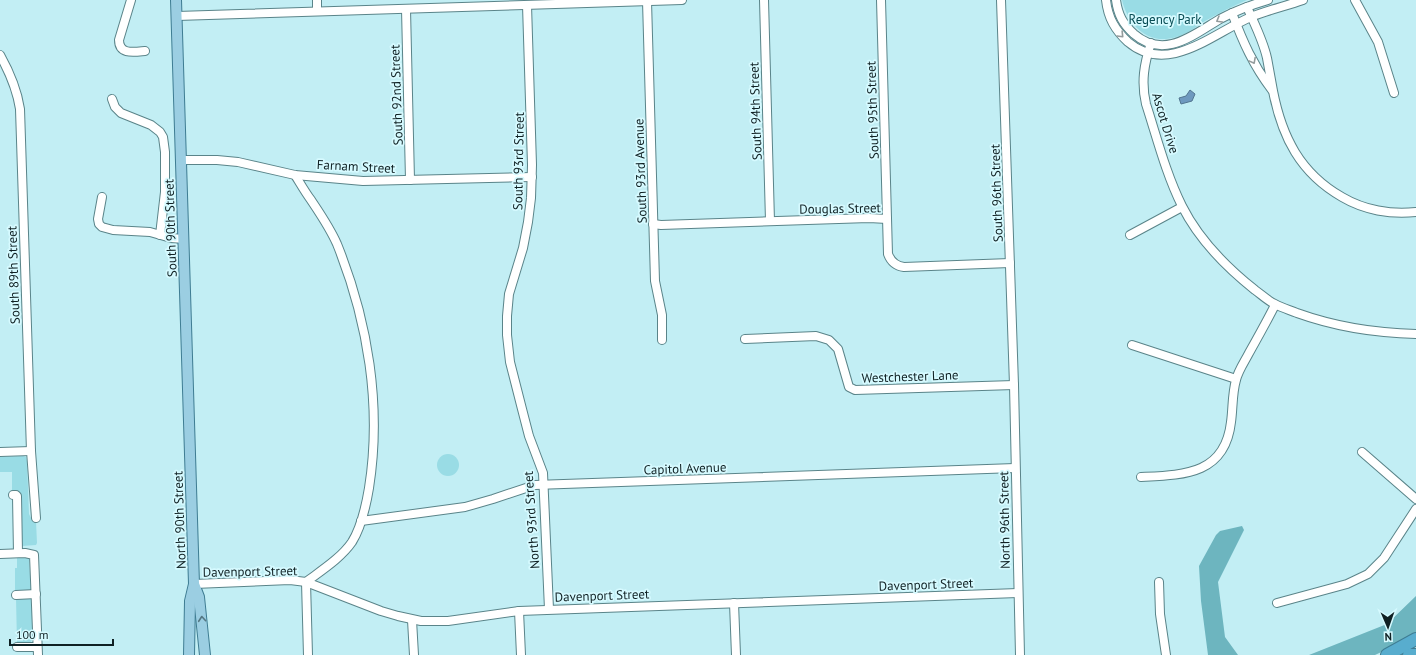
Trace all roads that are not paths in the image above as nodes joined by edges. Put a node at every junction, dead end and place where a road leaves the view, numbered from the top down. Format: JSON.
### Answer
{"nodes":[{"id":1,"x":131,"y":0,"type":"edge"},
{"id":2,"x":176,"y":0,"type":"edge"},
{"id":3,"x":316,"y":0,"type":"edge"},
{"id":4,"x":682,"y":0,"type":"edge"},
{"id":5,"x":764,"y":0,"type":"edge"},
{"id":6,"x":881,"y":0,"type":"edge"},
{"id":7,"x":1001,"y":0,"type":"edge"},
{"id":8,"x":1106,"y":0,"type":"edge"},
{"id":9,"x":1116,"y":0,"type":"edge"},
{"id":10,"x":1268,"y":0,"type":"edge"},
{"id":11,"x":1303,"y":0,"type":"edge"},
{"id":12,"x":1355,"y":0,"type":"edge"},
{"id":13,"x":647,"y":1,"type":"junction"},
{"id":14,"x":511,"y":3,"type":"edge"},
{"id":15,"x":527,"y":5,"type":"junction"},
{"id":16,"x":1247,"y":7,"type":"junction"},
{"id":17,"x":406,"y":9,"type":"junction"},
{"id":18,"x":317,"y":11,"type":"junction"},
{"id":19,"x":1232,"y":13,"type":"junction"},
{"id":20,"x":177,"y":16,"type":"junction"},
{"id":21,"x":1251,"y":17,"type":"junction"},
{"id":22,"x":1236,"y":24,"type":"junction"},
{"id":23,"x":1151,"y":43,"type":"junction"},
{"id":24,"x":145,"y":51,"type":"dead end"},
{"id":25,"x":1148,"y":53,"type":"junction"},
{"id":26,"x":1,"y":60,"type":"edge"},
{"id":27,"x":1273,"y":92,"type":"junction"},
{"id":28,"x":1394,"y":93,"type":"dead end"},
{"id":29,"x":112,"y":99,"type":"dead end"},
{"id":30,"x":181,"y":160,"type":"junction"},
{"id":31,"x":295,"y":174,"type":"junction"},
{"id":32,"x":532,"y":177,"type":"junction"},
{"id":33,"x":410,"y":180,"type":"junction"},
{"id":34,"x":102,"y":197,"type":"dead end"},
{"id":35,"x":1182,"y":207,"type":"junction"},
{"id":36,"x":1416,"y":212,"type":"edge"},
{"id":37,"x":887,"y":219,"type":"junction"},
{"id":38,"x":770,"y":221,"type":"junction"},
{"id":39,"x":653,"y":224,"type":"junction"},
{"id":40,"x":160,"y":235,"type":"junction"},
{"id":41,"x":1130,"y":235,"type":"dead end"},
{"id":42,"x":184,"y":239,"type":"junction"},
{"id":43,"x":1010,"y":263,"type":"junction"},
{"id":44,"x":1275,"y":304,"type":"junction"},
{"id":45,"x":1416,"y":334,"type":"edge"},
{"id":46,"x":745,"y":339,"type":"dead end"},
{"id":47,"x":662,"y":340,"type":"dead end"},
{"id":48,"x":1132,"y":345,"type":"dead end"},
{"id":49,"x":510,"y":362,"type":"joint"},
{"id":50,"x":1236,"y":379,"type":"junction"},
{"id":51,"x":1014,"y":385,"type":"junction"},
{"id":52,"x":31,"y":451,"type":"junction"},
{"id":53,"x":0,"y":452,"type":"edge"},
{"id":54,"x":1362,"y":452,"type":"dead end"},
{"id":55,"x":191,"y":454,"type":"joint"},
{"id":56,"x":1015,"y":468,"type":"junction"},
{"id":57,"x":1141,"y":477,"type":"dead end"},
{"id":58,"x":544,"y":484,"type":"junction"},
{"id":59,"x":13,"y":495,"type":"dead end"},
{"id":60,"x":1416,"y":499,"type":"edge"},
{"id":61,"x":1416,"y":509,"type":"edge"},
{"id":62,"x":36,"y":518,"type":"dead end"},
{"id":63,"x":361,"y":521,"type":"junction"},
{"id":64,"x":18,"y":553,"type":"junction"},
{"id":65,"x":0,"y":554,"type":"edge"},
{"id":66,"x":306,"y":582,"type":"junction"},
{"id":67,"x":1159,"y":582,"type":"dead end"},
{"id":68,"x":194,"y":584,"type":"junction"},
{"id":69,"x":1018,"y":593,"type":"junction"},
{"id":70,"x":36,"y":594,"type":"junction"},
{"id":71,"x":16,"y":595,"type":"dead end"},
{"id":72,"x":1277,"y":602,"type":"dead end"},
{"id":73,"x":734,"y":603,"type":"junction"},
{"id":74,"x":549,"y":609,"type":"junction"},
{"id":75,"x":519,"y":610,"type":"junction"},
{"id":76,"x":412,"y":620,"type":"junction"},
{"id":77,"x":1416,"y":639,"type":"edge"},
{"id":78,"x":17,"y":647,"type":"dead end"},
{"id":79,"x":38,"y":651,"type":"edge"},
{"id":80,"x":189,"y":655,"type":"edge"},
{"id":81,"x":205,"y":655,"type":"edge"},
{"id":82,"x":308,"y":655,"type":"edge"},
{"id":83,"x":414,"y":655,"type":"edge"},
{"id":84,"x":521,"y":655,"type":"edge"},
{"id":85,"x":736,"y":655,"type":"edge"},
{"id":86,"x":1020,"y":655,"type":"edge"},
{"id":87,"x":1166,"y":655,"type":"edge"},
{"id":88,"x":1388,"y":655,"type":"edge"},
{"id":89,"x":1410,"y":655,"type":"edge"},
{"id":90,"x":1416,"y":655,"type":"edge"}],
"edges":[{"from":1,"to":24,"type":"street"},
{"from":2,"to":20,"type":"main road","name":"South 90th Street"},
{"from":3,"to":18,"type":"street"},
{"from":4,"to":13,"type":"street"},
{"from":5,"to":38,"type":"street","name":"South 94th Street"},
{"from":6,"to":37,"type":"street","name":"South 95th Street"},
{"from":7,"to":43,"type":"street","name":"South 96th Street"},
{"from":8,"to":25,"type":"street","one_way":true},
{"from":9,"to":23,"type":"street"},
{"from":10,"to":16,"type":"street"},
{"from":11,"to":21,"type":"street"},
{"from":12,"to":28,"type":"street"},
{"from":13,"to":15,"type":"street"},
{"from":13,"to":39,"type":"street","name":"South 93rd Avenue"},
{"from":14,"to":15,"type":"street"},
{"from":14,"to":17,"type":"street"},
{"from":15,"to":32,"type":"street","name":"South 93rd Street"},
{"from":16,"to":19,"type":"street"},
{"from":16,"to":21,"type":"street"},
{"from":17,"to":18,"type":"street"},
{"from":17,"to":33,"type":"street","name":"South 92nd Street"},
{"from":18,"to":20,"type":"street"},
{"from":19,"to":22,"type":"street"},
{"from":19,"to":23,"type":"street","one_way":true},
{"from":20,"to":30,"type":"main road","name":"South 90th Street"},
{"from":21,"to":22,"type":"street"},
{"from":21,"to":27,"type":"street"},
{"from":22,"to":25,"type":"street"},
{"from":22,"to":27,"type":"street","one_way":true},
{"from":23,"to":25,"type":"street","name":"Ascot Drive"},
{"from":25,"to":35,"type":"street","name":"Ascot Drive"},
{"from":26,"to":52,"type":"street","name":"South 89th Street"},
{"from":27,"to":36,"type":"street"},
{"from":29,"to":40,"type":"street"},
{"from":30,"to":31,"type":"street","name":"Farnam Street"},
{"from":30,"to":42,"type":"main road","name":"South 90th Street"},
{"from":31,"to":33,"type":"street","name":"Farnam Street"},
{"from":31,"to":63,"type":"street"},
{"from":32,"to":33,"type":"street","name":"Farnam Street"},
{"from":32,"to":49,"type":"street","name":"South 93rd Street"},
{"from":34,"to":40,"type":"street"},
{"from":35,"to":41,"type":"street"},
{"from":35,"to":44,"type":"street","name":"Ascot Drive"},
{"from":37,"to":38,"type":"street","name":"Douglas Street"},
{"from":37,"to":43,"type":"street","name":"Douglas Street"},
{"from":38,"to":39,"type":"street","name":"Douglas Street"},
{"from":39,"to":47,"type":"street","name":"South 93rd Avenue"},
{"from":40,"to":42,"type":"street"},
{"from":42,"to":55,"type":"main road","name":"South 90th Street"},
{"from":43,"to":51,"type":"street","name":"South 96th Street"},
{"from":44,"to":45,"type":"street","name":"Ascot Drive"},
{"from":44,"to":50,"type":"street"},
{"from":46,"to":51,"type":"street","name":"Westchester Lane"},
{"from":48,"to":50,"type":"street"},
{"from":49,"to":58,"type":"street","name":"North 93rd Street"},
{"from":50,"to":57,"type":"street"},
{"from":51,"to":56,"type":"street","name":"North 96th Street"},
{"from":52,"to":53,"type":"street"},
{"from":52,"to":62,"type":"street","name":"South 89th Street"},
{"from":54,"to":60,"type":"street"},
{"from":55,"to":68,"type":"main road","name":"North 90th Street"},
{"from":56,"to":58,"type":"street","name":"Capitol Avenue"},
{"from":56,"to":69,"type":"street","name":"North 96th Street"},
{"from":58,"to":63,"type":"street","name":"Capitol Avenue"},
{"from":58,"to":74,"type":"street","name":"North 93rd Street"},
{"from":59,"to":64,"type":"street"},
{"from":61,"to":72,"type":"street"},
{"from":63,"to":66,"type":"street"},
{"from":64,"to":65,"type":"street"},
{"from":64,"to":70,"type":"street"},
{"from":66,"to":68,"type":"street","name":"Davenport Street"},
{"from":66,"to":76,"type":"street","name":"Davenport Street"},
{"from":66,"to":82,"type":"street"},
{"from":67,"to":87,"type":"street"},
{"from":68,"to":80,"type":"main road","name":"North 90th Street"},
{"from":81,"to":68,"type":"main road","name":"North 90th Street","one_way":true},
{"from":69,"to":73,"type":"street","name":"Davenport Street"},
{"from":69,"to":86,"type":"street","name":"North 96th Street"},
{"from":70,"to":71,"type":"street"},
{"from":70,"to":79,"type":"street"},
{"from":73,"to":74,"type":"street","name":"Davenport Street"},
{"from":73,"to":85,"type":"street"},
{"from":74,"to":75,"type":"street","name":"Davenport Street"},
{"from":75,"to":76,"type":"street","name":"Davenport Street"},
{"from":75,"to":84,"type":"street"},
{"from":76,"to":83,"type":"street"},
{"from":77,"to":88,"type":"highway"},
{"from":78,"to":79,"type":"street"},
{"from":89,"to":90,"type":"highway"}]}
